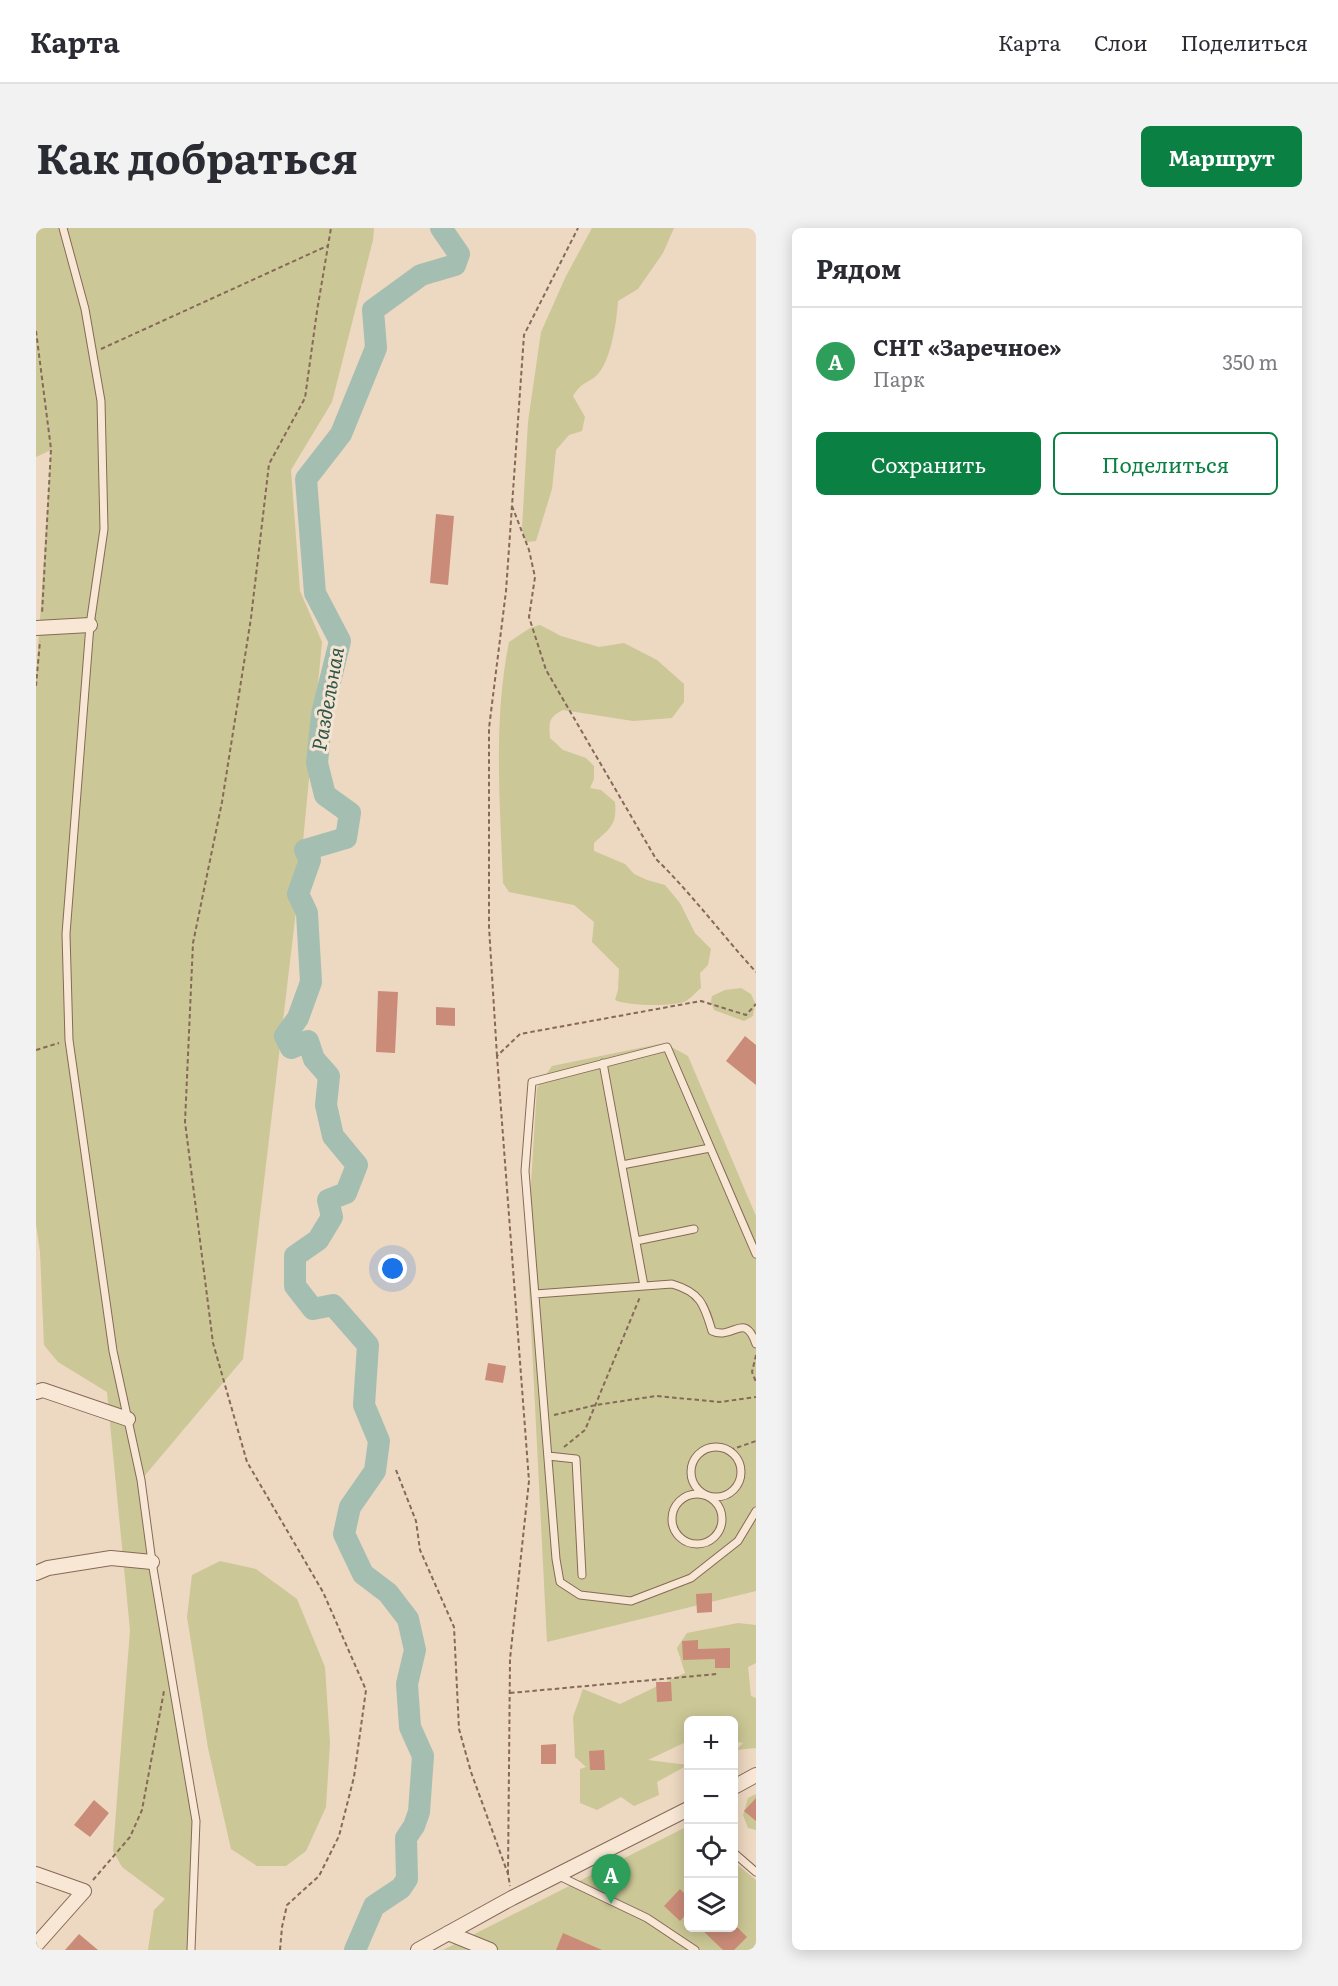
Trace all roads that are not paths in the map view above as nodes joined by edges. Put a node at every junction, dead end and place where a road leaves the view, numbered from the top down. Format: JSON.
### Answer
{"nodes":[{"id":1,"x":63,"y":228,"type":"edge"},
{"id":2,"x":90,"y":625,"type":"junction"},
{"id":3,"x":39,"y":627,"type":"edge"},
{"id":4,"x":603,"y":1064,"type":"junction"},
{"id":5,"x":710,"y":1148,"type":"junction"},
{"id":6,"x":622,"y":1165,"type":"junction"},
{"id":7,"x":694,"y":1229,"type":"dead end"},
{"id":8,"x":636,"y":1242,"type":"junction"},
{"id":9,"x":756,"y":1254,"type":"edge"},
{"id":10,"x":644,"y":1286,"type":"junction"},
{"id":11,"x":535,"y":1294,"type":"junction"},
{"id":12,"x":756,"y":1344,"type":"edge"},
{"id":13,"x":36,"y":1392,"type":"edge"},
{"id":14,"x":128,"y":1419,"type":"junction"},
{"id":15,"x":548,"y":1456,"type":"junction"},
{"id":16,"x":707,"y":1496,"type":"junction"},
{"id":17,"x":756,"y":1511,"type":"edge"},
{"id":18,"x":152,"y":1562,"type":"junction"},
{"id":19,"x":36,"y":1573,"type":"edge"},
{"id":20,"x":582,"y":1575,"type":"dead end"},
{"id":21,"x":756,"y":1775,"type":"edge"},
{"id":22,"x":738,"y":1784,"type":"edge"},
{"id":23,"x":684,"y":1811,"type":"edge"},
{"id":24,"x":738,"y":1856,"type":"edge"},
{"id":25,"x":756,"y":1872,"type":"edge"},
{"id":26,"x":36,"y":1874,"type":"edge"},
{"id":27,"x":557,"y":1875,"type":"junction"},
{"id":28,"x":448,"y":1933,"type":"junction"},
{"id":29,"x":36,"y":1945,"type":"edge"},
{"id":30,"x":191,"y":1950,"type":"edge"},
{"id":31,"x":418,"y":1950,"type":"edge"},
{"id":32,"x":490,"y":1950,"type":"edge"},
{"id":33,"x":695,"y":1950,"type":"edge"}],
"edges":[{"from":1,"to":2,"type":"lane"},
{"from":2,"to":3,"type":"street"},
{"from":2,"to":14,"type":"lane"},
{"from":4,"to":5,"type":"lane"},
{"from":4,"to":6,"type":"lane"},
{"from":4,"to":11,"type":"lane"},
{"from":5,"to":6,"type":"lane"},
{"from":5,"to":9,"type":"lane"},
{"from":6,"to":8,"type":"lane"},
{"from":7,"to":8,"type":"lane"},
{"from":8,"to":10,"type":"lane"},
{"from":10,"to":11,"type":"lane"},
{"from":10,"to":12,"type":"lane"},
{"from":11,"to":15,"type":"lane"},
{"from":13,"to":14,"type":"street"},
{"from":14,"to":18,"type":"lane"},
{"from":15,"to":17,"type":"lane"},
{"from":15,"to":20,"type":"lane"},
{"from":16,"to":16,"type":"lane"},
{"from":16,"to":16,"type":"lane"},
{"from":18,"to":19,"type":"street"},
{"from":18,"to":30,"type":"lane"},
{"from":21,"to":22,"type":"street"},
{"from":23,"to":27,"type":"street"},
{"from":24,"to":25,"type":"lane"},
{"from":26,"to":29,"type":"street"},
{"from":27,"to":28,"type":"street"},
{"from":27,"to":33,"type":"lane"},
{"from":28,"to":31,"type":"street"},
{"from":28,"to":32,"type":"street"}]}
